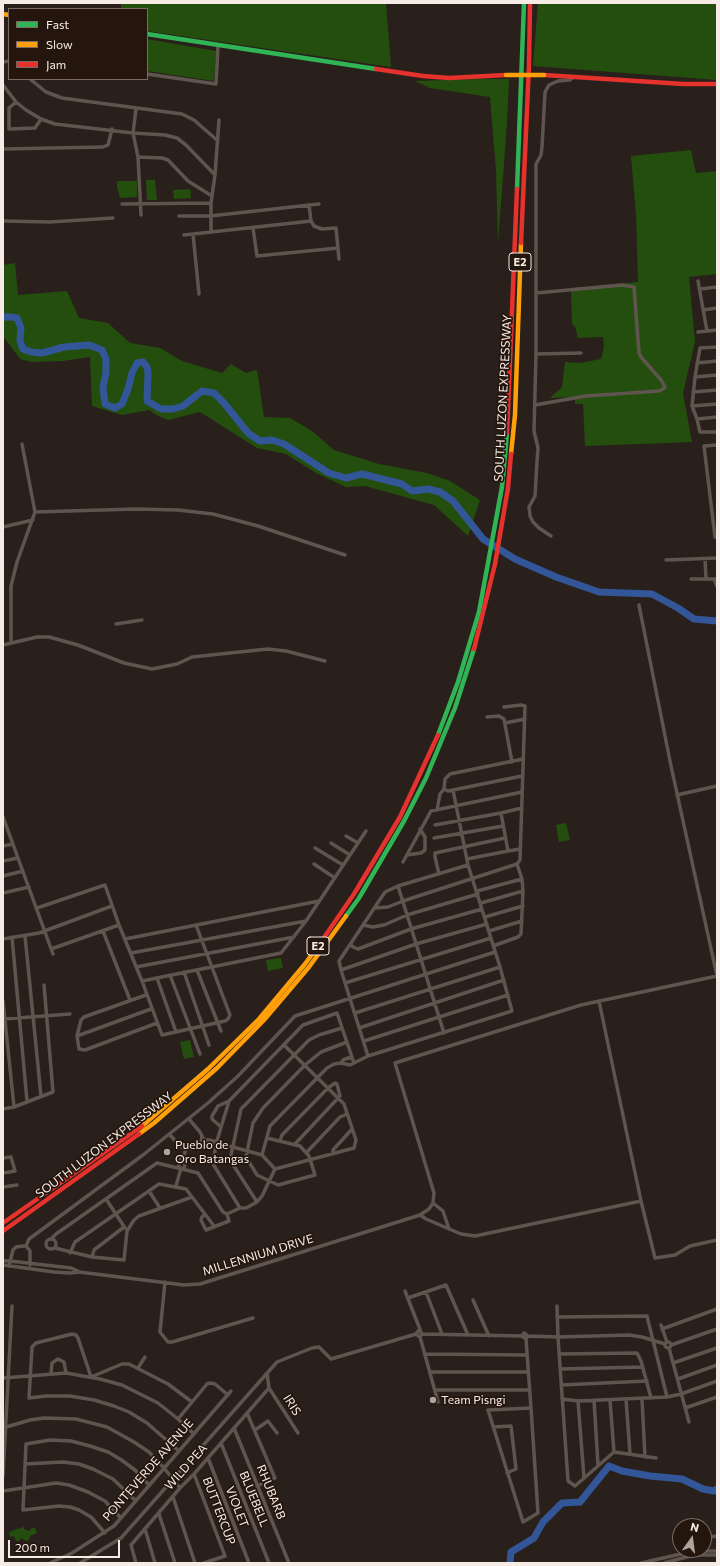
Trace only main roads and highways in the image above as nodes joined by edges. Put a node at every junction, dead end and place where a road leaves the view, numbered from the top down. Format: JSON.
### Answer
{"nodes":[{"id":1,"x":524,"y":3,"type":"edge"},
{"id":2,"x":530,"y":3,"type":"edge"},
{"id":3,"x":148,"y":34,"type":"edge"},
{"id":4,"x":717,"y":84,"type":"edge"},
{"id":5,"x":3,"y":1223,"type":"edge"},
{"id":6,"x":3,"y":1231,"type":"edge"}],
"edges":[{"from":1,"to":5,"type":"main road","name":"SOUTH LUZON EXPRESSWAY","number":"E2"},
{"from":2,"to":6,"type":"main road","name":"SOUTH LUZON EXPRESSWAY","number":"E2"},
{"from":3,"to":4,"type":"main road","bridge":true}]}
